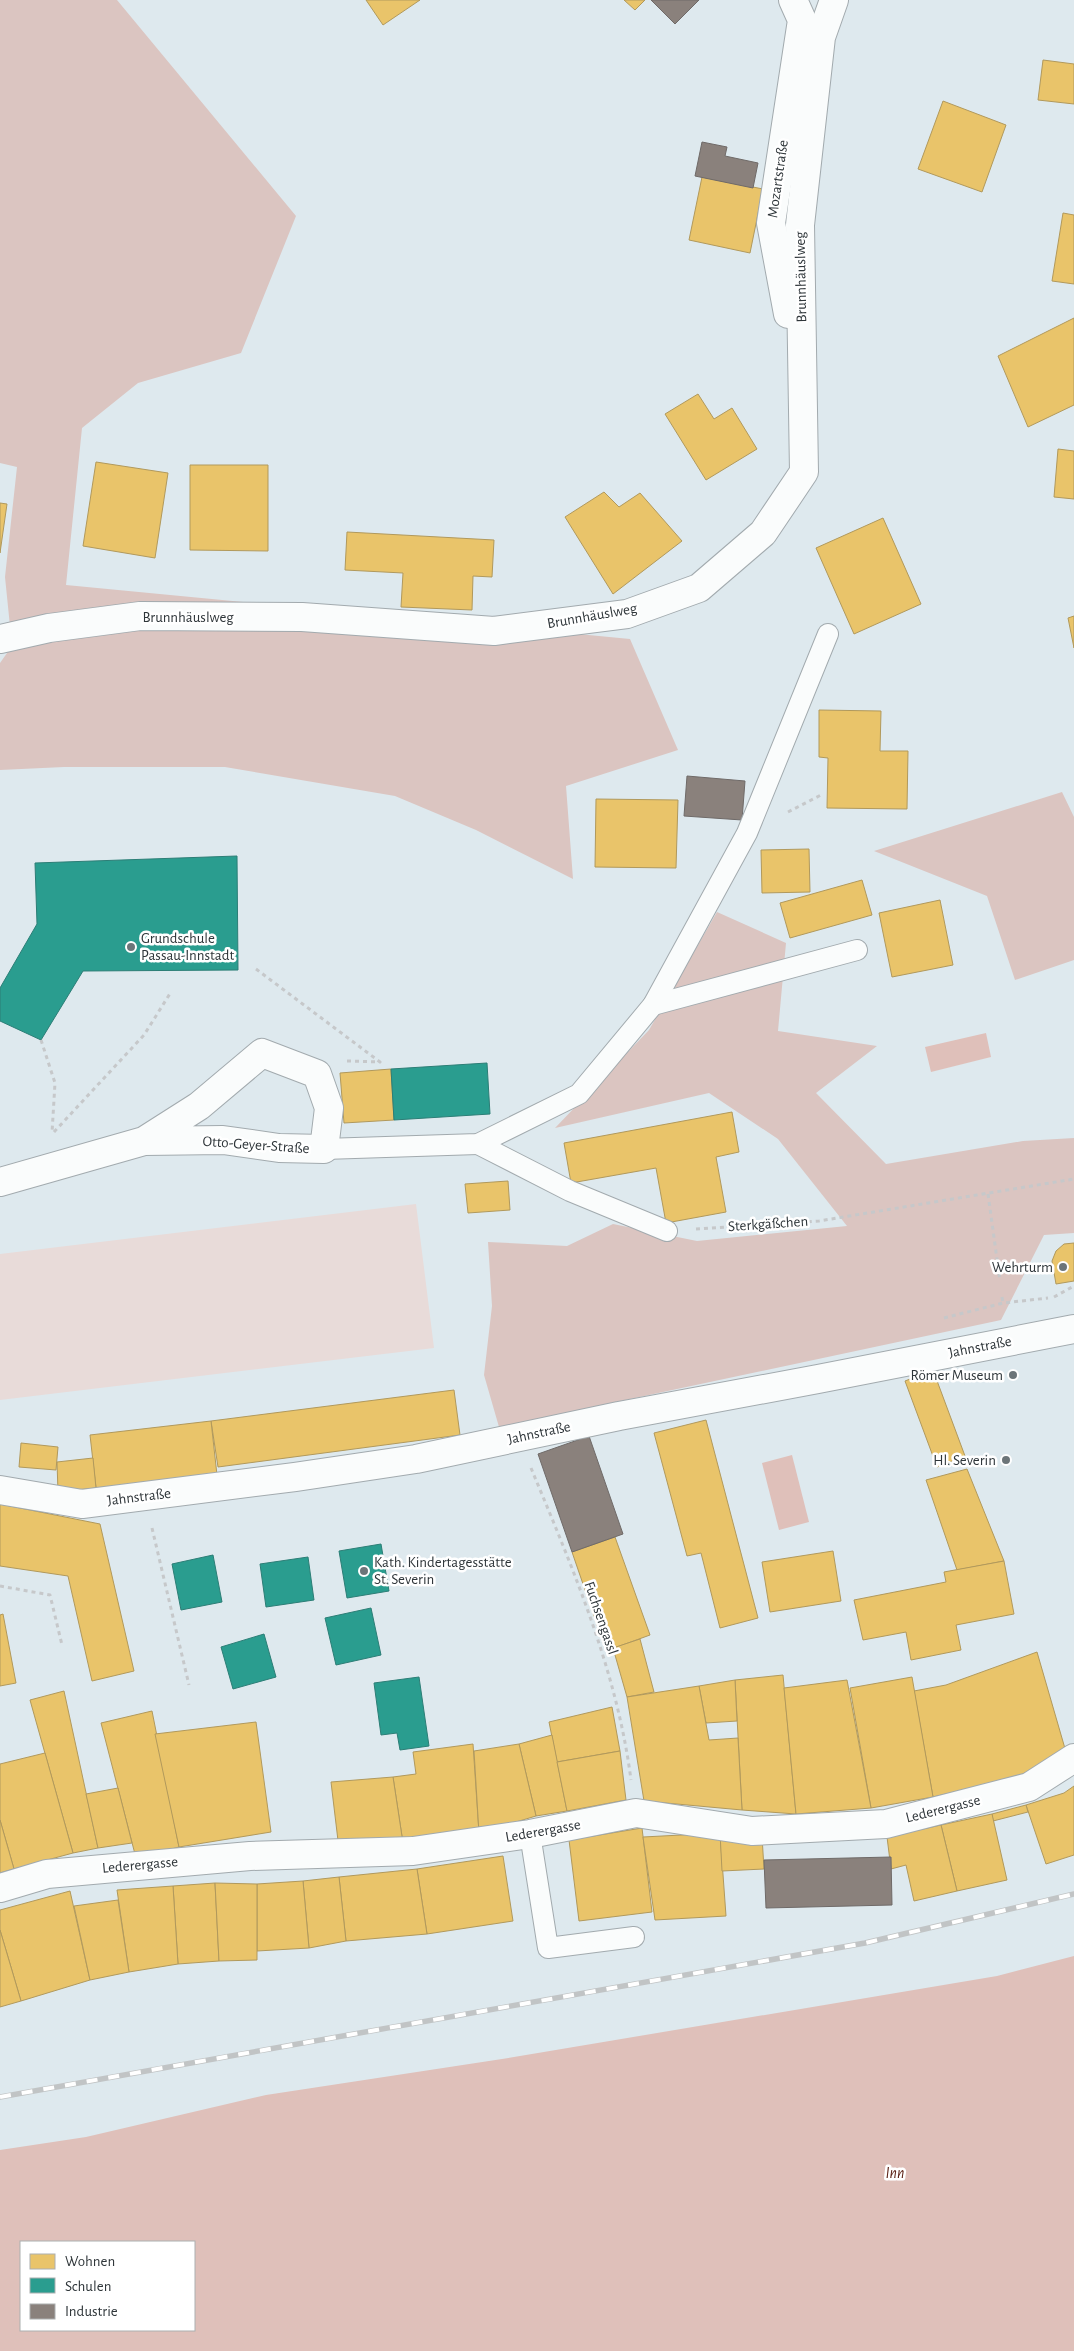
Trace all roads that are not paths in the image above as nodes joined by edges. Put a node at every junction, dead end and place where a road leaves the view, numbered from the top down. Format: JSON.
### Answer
{"nodes":[{"id":1,"x":793,"y":0,"type":"edge"},
{"id":2,"x":834,"y":0,"type":"edge"},
{"id":3,"x":803,"y":389,"type":"junction"},
{"id":4,"x":828,"y":634,"type":"dead end"},
{"id":5,"x":0,"y":639,"type":"edge"},
{"id":6,"x":857,"y":950,"type":"dead end"},
{"id":7,"x":653,"y":1005,"type":"junction"},
{"id":8,"x":144,"y":1141,"type":"junction"},
{"id":9,"x":478,"y":1144,"type":"junction"},
{"id":10,"x":324,"y":1149,"type":"junction"},
{"id":11,"x":0,"y":1182,"type":"edge"},
{"id":12,"x":667,"y":1231,"type":"road end"},
{"id":13,"x":1074,"y":1329,"type":"edge"},
{"id":14,"x":0,"y":1490,"type":"edge"},
{"id":15,"x":1074,"y":1758,"type":"edge"},
{"id":16,"x":530,"y":1834,"type":"junction"},
{"id":17,"x":0,"y":1888,"type":"edge"},
{"id":18,"x":634,"y":1937,"type":"dead end"}],
"edges":[{"from":1,"to":3,"type":"street","name":"Mozartstraße"},
{"from":2,"to":3,"type":"street","name":"Brunnhäuslweg"},
{"from":3,"to":5,"type":"street","name":"Brunnhäuslweg"},
{"from":4,"to":7,"type":"lane"},
{"from":6,"to":7,"type":"lane"},
{"from":7,"to":9,"type":"lane"},
{"from":8,"to":10,"type":"street","name":"Otto-Geyer-Straße"},
{"from":8,"to":10,"type":"street","name":"Otto-Geyer-Straße"},
{"from":8,"to":11,"type":"street","name":"Otto-Geyer-Straße"},
{"from":9,"to":10,"type":"lane"},
{"from":9,"to":12,"type":"lane"},
{"from":13,"to":14,"type":"street","name":"Jahnstraße"},
{"from":15,"to":16,"type":"street","name":"Lederergasse"},
{"from":16,"to":17,"type":"street","name":"Lederergasse"},
{"from":16,"to":18,"type":"lane"}]}
